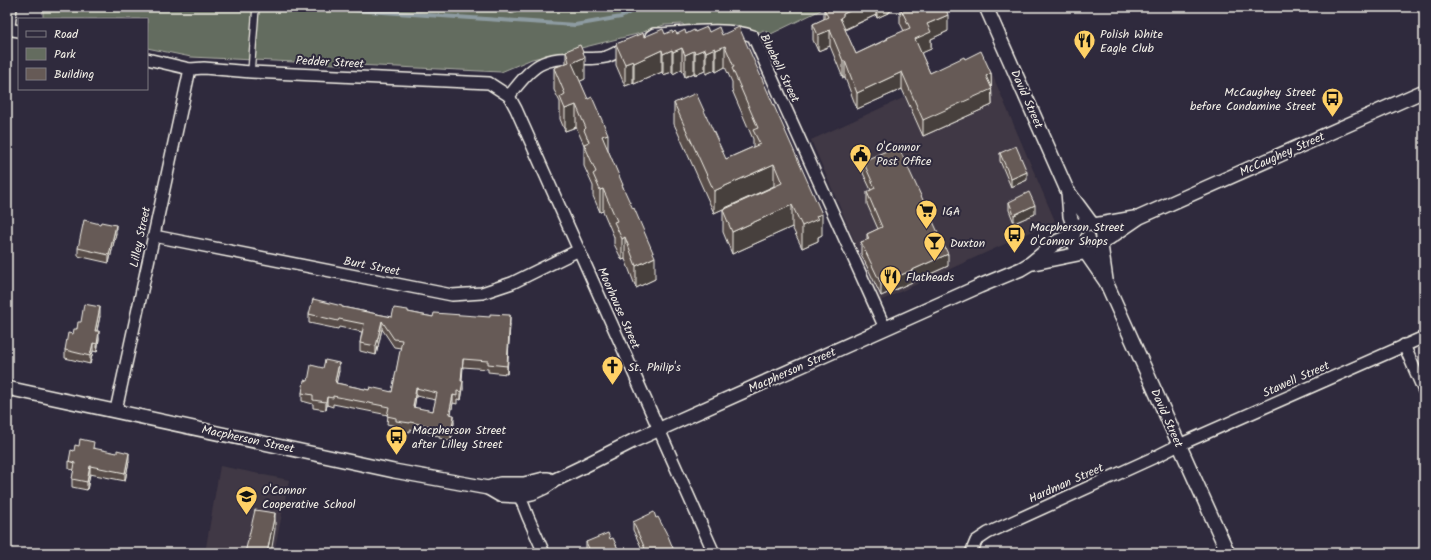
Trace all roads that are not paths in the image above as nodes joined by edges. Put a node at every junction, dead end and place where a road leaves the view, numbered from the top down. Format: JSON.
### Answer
{"nodes":[{"id":1,"x":9,"y":7,"type":"edge"},
{"id":2,"x":256,"y":7,"type":"edge"},
{"id":3,"x":986,"y":7,"type":"edge"},
{"id":4,"x":7,"y":28,"type":"edge"},
{"id":5,"x":18,"y":32,"type":"edge"},
{"id":6,"x":148,"y":60,"type":"edge"},
{"id":7,"x":190,"y":69,"type":"junction"},
{"id":8,"x":251,"y":72,"type":"junction"},
{"id":9,"x":1424,"y":91,"type":"edge"},
{"id":10,"x":509,"y":96,"type":"junction"},
{"id":11,"x":1067,"y":190,"type":"junction"},
{"id":12,"x":1140,"y":217,"type":"junction"},
{"id":13,"x":1093,"y":224,"type":"junction"},
{"id":14,"x":1074,"y":232,"type":"junction"},
{"id":15,"x":154,"y":236,"type":"junction"},
{"id":16,"x":1101,"y":244,"type":"junction"},
{"id":17,"x":579,"y":250,"type":"junction"},
{"id":18,"x":1085,"y":253,"type":"junction"},
{"id":19,"x":1031,"y":263,"type":"junction"},
{"id":20,"x":1106,"y":282,"type":"junction"},
{"id":21,"x":886,"y":328,"type":"junction"},
{"id":22,"x":1424,"y":337,"type":"edge"},
{"id":23,"x":1404,"y":345,"type":"junction"},
{"id":24,"x":7,"y":388,"type":"edge"},
{"id":25,"x":1424,"y":391,"type":"edge"},
{"id":26,"x":116,"y":410,"type":"junction"},
{"id":27,"x":659,"y":430,"type":"junction"},
{"id":28,"x":1179,"y":445,"type":"junction"},
{"id":29,"x":518,"y":490,"type":"junction"},
{"id":30,"x":544,"y":553,"type":"edge"},
{"id":31,"x":714,"y":553,"type":"edge"},
{"id":32,"x":972,"y":553,"type":"edge"},
{"id":33,"x":1228,"y":553,"type":"edge"}],
"edges":[{"from":1,"to":4,"type":"main road"},
{"from":2,"to":8,"type":"lane"},
{"from":3,"to":11,"type":"street","name":"David Street"},
{"from":4,"to":5,"type":"street"},
{"from":6,"to":7,"type":"street","name":"Pedder Street"},
{"from":7,"to":8,"type":"street","name":"Pedder Street"},
{"from":7,"to":15,"type":"street","name":"Lilley Street"},
{"from":8,"to":10,"type":"street","name":"Pedder Street"},
{"from":9,"to":12,"type":"street","name":"McCaughey Street"},
{"from":10,"to":17,"type":"street","name":"Moorhouse Street"},
{"from":10,"to":21,"type":"street","name":"Bluebell Street"},
{"from":11,"to":13,"type":"street","name":"David Street"},
{"from":11,"to":14,"type":"street","name":"David Street"},
{"from":12,"to":13,"type":"street","name":"McCaughey Street"},
{"from":12,"to":16,"type":"street","name":"McCaughey Street"},
{"from":13,"to":14,"type":"street"},
{"from":13,"to":16,"type":"street"},
{"from":14,"to":18,"type":"street"},
{"from":14,"to":19,"type":"street","name":"Macpherson Street"},
{"from":15,"to":17,"type":"street","name":"Burt Street"},
{"from":15,"to":26,"type":"street","name":"Lilley Street"},
{"from":16,"to":18,"type":"street"},
{"from":16,"to":20,"type":"street","name":"David Street"},
{"from":17,"to":27,"type":"street","name":"Moorhouse Street"},
{"from":18,"to":19,"type":"street","name":"Macpherson Street"},
{"from":18,"to":20,"type":"street","name":"David Street"},
{"from":19,"to":21,"type":"street","name":"Macpherson Street"},
{"from":20,"to":28,"type":"street","name":"David Street"},
{"from":21,"to":27,"type":"street","name":"Macpherson Street"},
{"from":22,"to":23,"type":"street","name":"Stawell Street"},
{"from":23,"to":25,"type":"street"},
{"from":23,"to":28,"type":"street","name":"Stawell Street"},
{"from":24,"to":26,"type":"street","name":"Macpherson Street"},
{"from":26,"to":29,"type":"street","name":"Macpherson Street"},
{"from":27,"to":29,"type":"street","name":"Macpherson Street"},
{"from":27,"to":31,"type":"street","name":"Moorhouse Street"},
{"from":28,"to":32,"type":"street","name":"Hardman Street"},
{"from":28,"to":33,"type":"street","name":"David Street"},
{"from":29,"to":30,"type":"street"}]}
